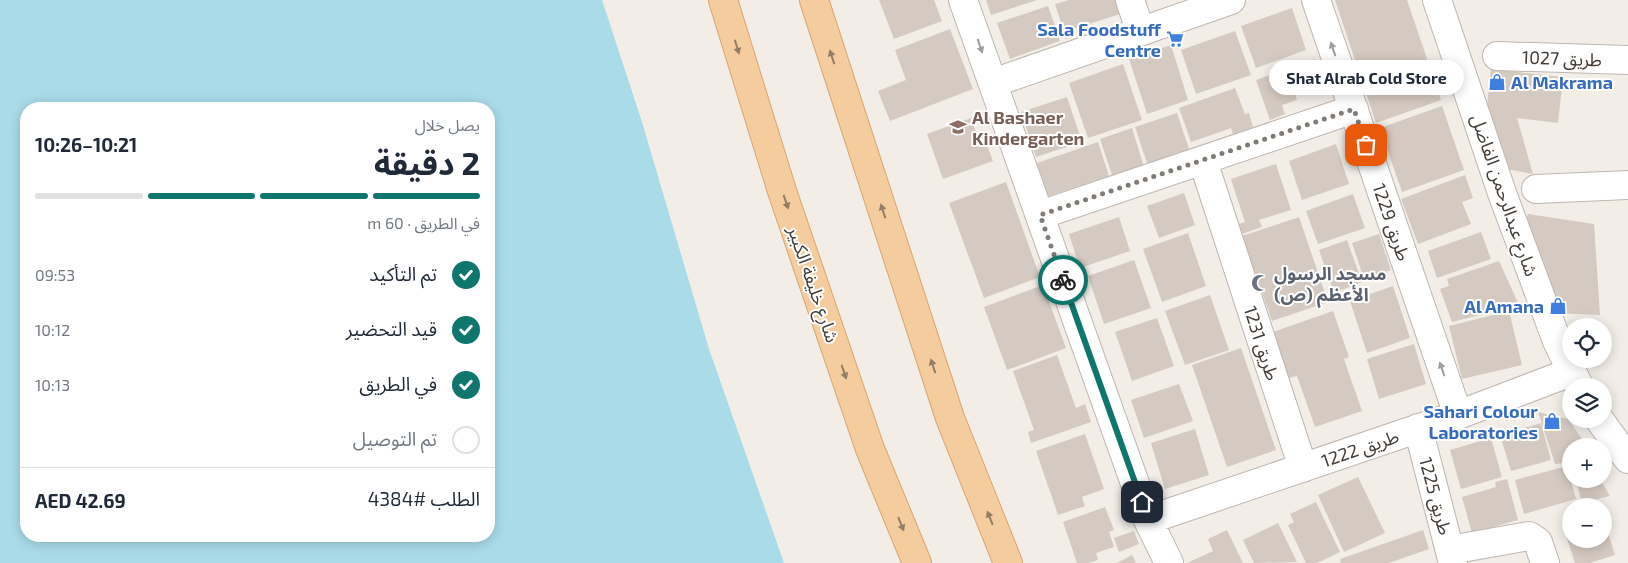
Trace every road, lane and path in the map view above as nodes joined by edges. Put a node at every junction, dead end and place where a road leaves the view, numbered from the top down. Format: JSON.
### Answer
{"nodes":[{"id":1,"x":723,"y":0,"type":"edge"},
{"id":2,"x":814,"y":0,"type":"edge"},
{"id":3,"x":963,"y":0,"type":"edge"},
{"id":4,"x":1130,"y":0,"type":"edge"},
{"id":5,"x":1231,"y":0,"type":"edge"},
{"id":6,"x":1316,"y":0,"type":"edge"},
{"id":7,"x":1438,"y":0,"type":"edge"},
{"id":8,"x":1140,"y":30,"type":"junction"},
{"id":9,"x":1497,"y":56,"type":"dead end"},
{"id":10,"x":1628,"y":60,"type":"edge"},
{"id":11,"x":993,"y":83,"type":"junction"},
{"id":12,"x":1354,"y":109,"type":"junction"},
{"id":13,"x":1203,"y":161,"type":"junction"},
{"id":14,"x":1628,"y":185,"type":"edge"},
{"id":15,"x":1536,"y":188,"type":"dead end"},
{"id":16,"x":1040,"y":215,"type":"junction"},
{"id":17,"x":1575,"y":378,"type":"edge"},
{"id":18,"x":1562,"y":383,"type":"edge"},
{"id":19,"x":1458,"y":415,"type":"junction"},
{"id":20,"x":1418,"y":428,"type":"junction"},
{"id":21,"x":1606,"y":428,"type":"edge"},
{"id":22,"x":1628,"y":459,"type":"edge"},
{"id":23,"x":1304,"y":468,"type":"junction"},
{"id":24,"x":1148,"y":520,"type":"junction"},
{"id":25,"x":1452,"y":557,"type":"edge"},
{"id":26,"x":917,"y":563,"type":"edge"},
{"id":27,"x":1008,"y":563,"type":"edge"},
{"id":28,"x":1169,"y":563,"type":"edge"},
{"id":29,"x":1545,"y":563,"type":"edge"}],
"edges":[{"from":1,"to":26,"type":"main road","name":"شارع خليفة الكبير","one_way":true},
{"from":27,"to":2,"type":"main road","one_way":true},
{"from":3,"to":11,"type":"street","one_way":true},
{"from":4,"to":8,"type":"street"},
{"from":5,"to":8,"type":"street"},
{"from":12,"to":6,"type":"street","name":"طريق 1229","one_way":true},
{"from":7,"to":17,"type":"street","name":"شارع عبدالرحمن الفاضل"},
{"from":8,"to":11,"type":"street"},
{"from":9,"to":10,"type":"street","name":"طريق 1027"},
{"from":11,"to":16,"type":"street"},
{"from":12,"to":13,"type":"street"},
{"from":19,"to":12,"type":"street","name":"طريق 1229","one_way":true},
{"from":13,"to":16,"type":"street"},
{"from":13,"to":23,"type":"street","name":"طريق 1231"},
{"from":14,"to":15,"type":"street"},
{"from":16,"to":24,"type":"street"},
{"from":18,"to":19,"type":"street","name":"طريق 1222"},
{"from":19,"to":20,"type":"street","name":"طريق 1222"},
{"from":20,"to":23,"type":"street","name":"طريق 1222"},
{"from":20,"to":25,"type":"street","name":"طريق 1225"},
{"from":21,"to":22,"type":"street"},
{"from":23,"to":24,"type":"street","name":"طريق 1222"},
{"from":24,"to":28,"type":"street"},
{"from":25,"to":29,"type":"street"}]}
